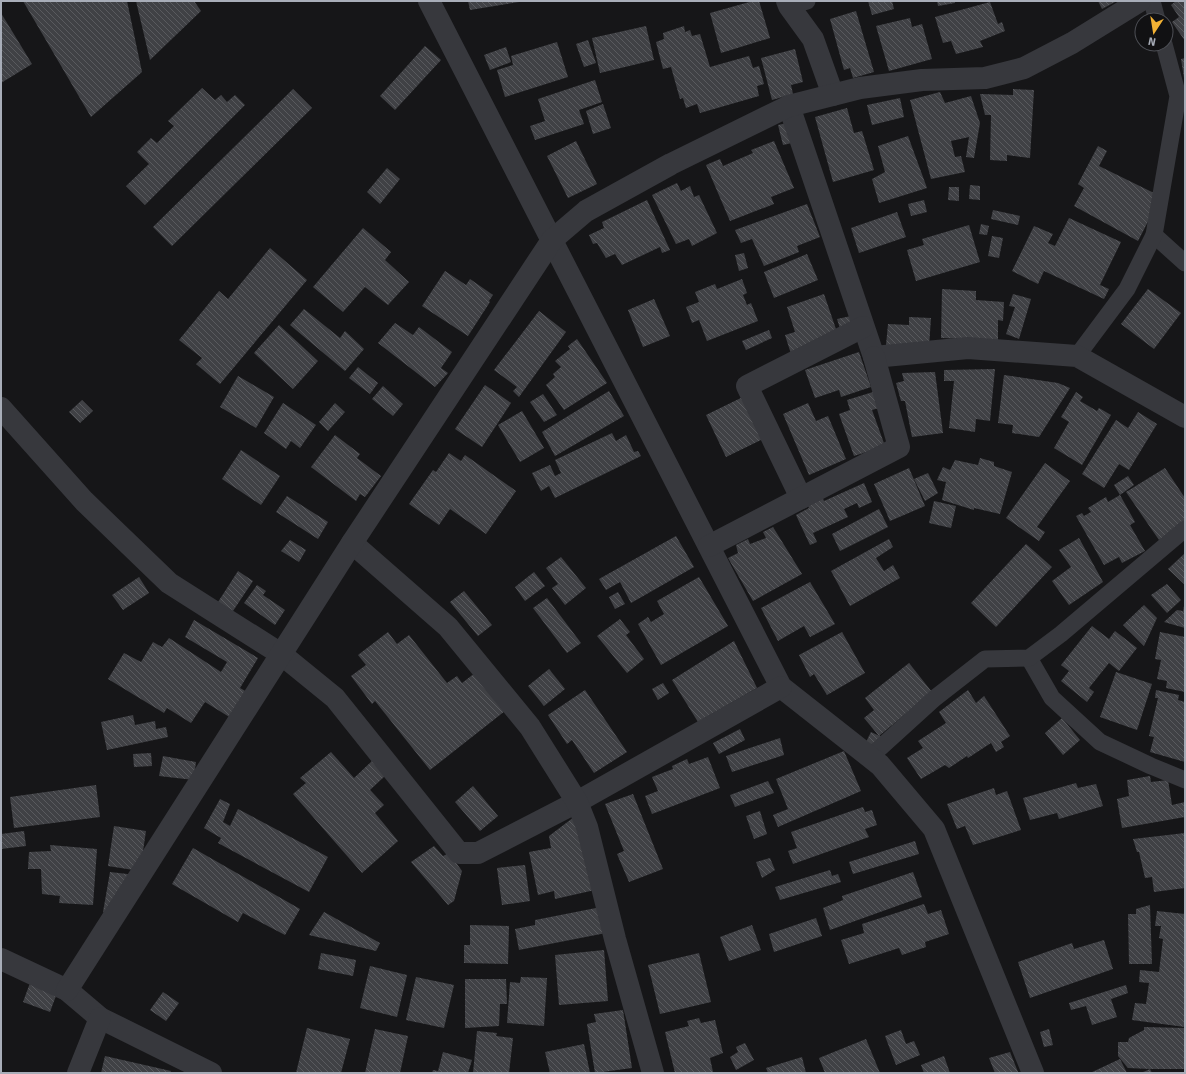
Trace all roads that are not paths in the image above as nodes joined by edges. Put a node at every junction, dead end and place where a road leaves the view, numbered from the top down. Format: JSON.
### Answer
{"nodes":[{"id":1,"x":429,"y":1,"type":"edge"},
{"id":2,"x":1140,"y":1,"type":"edge"},
{"id":3,"x":1152,"y":1,"type":"edge"},
{"id":4,"x":794,"y":3,"type":"edge"},
{"id":5,"x":1155,"y":12,"type":"edge"},
{"id":6,"x":1166,"y":52,"type":"edge"},
{"id":7,"x":833,"y":95,"type":"junction"},
{"id":8,"x":789,"y":106,"type":"junction"},
{"id":9,"x":1154,"y":235,"type":"junction"},
{"id":10,"x":552,"y":240,"type":"junction"},
{"id":11,"x":1185,"y":263,"type":"edge"},
{"id":12,"x":863,"y":327,"type":"junction"},
{"id":13,"x":1077,"y":356,"type":"junction"},
{"id":14,"x":874,"y":358,"type":"junction"},
{"id":15,"x":1,"y":408,"type":"edge"},
{"id":16,"x":1185,"y":417,"type":"edge"},
{"id":17,"x":801,"y":498,"type":"junction"},
{"id":18,"x":1185,"y":530,"type":"edge"},
{"id":19,"x":352,"y":544,"type":"junction"},
{"id":20,"x":709,"y":546,"type":"junction"},
{"id":21,"x":281,"y":654,"type":"junction"},
{"id":22,"x":1029,"y":658,"type":"junction"},
{"id":23,"x":781,"y":687,"type":"junction"},
{"id":24,"x":870,"y":757,"type":"junction"},
{"id":25,"x":1185,"y":780,"type":"edge"},
{"id":26,"x":577,"y":802,"type":"junction"},
{"id":27,"x":1,"y":959,"type":"edge"},
{"id":28,"x":67,"y":990,"type":"junction"},
{"id":29,"x":100,"y":1018,"type":"junction"},
{"id":30,"x":78,"y":1073,"type":"edge"},
{"id":31,"x":211,"y":1073,"type":"edge"},
{"id":32,"x":653,"y":1073,"type":"edge"},
{"id":33,"x":1033,"y":1073,"type":"edge"}],
"edges":[{"from":1,"to":10,"type":"street"},
{"from":2,"to":7,"type":"street"},
{"from":3,"to":5,"type":"lane"},
{"from":4,"to":7,"type":"street"},
{"from":6,"to":9,"type":"lane"},
{"from":7,"to":8,"type":"street"},
{"from":8,"to":10,"type":"street"},
{"from":8,"to":12,"type":"street"},
{"from":9,"to":11,"type":"lane"},
{"from":9,"to":13,"type":"lane"},
{"from":10,"to":19,"type":"street"},
{"from":10,"to":20,"type":"street"},
{"from":12,"to":14,"type":"street"},
{"from":12,"to":17,"type":"street"},
{"from":13,"to":14,"type":"street"},
{"from":13,"to":16,"type":"street"},
{"from":14,"to":17,"type":"street"},
{"from":15,"to":21,"type":"street"},
{"from":17,"to":20,"type":"street"},
{"from":18,"to":22,"type":"lane"},
{"from":19,"to":21,"type":"street"},
{"from":19,"to":26,"type":"street"},
{"from":20,"to":23,"type":"street"},
{"from":21,"to":26,"type":"street"},
{"from":21,"to":28,"type":"street"},
{"from":22,"to":24,"type":"lane"},
{"from":22,"to":25,"type":"lane"},
{"from":23,"to":24,"type":"street"},
{"from":23,"to":26,"type":"street"},
{"from":24,"to":33,"type":"street"},
{"from":26,"to":32,"type":"street"},
{"from":27,"to":28,"type":"street"},
{"from":28,"to":29,"type":"street"},
{"from":29,"to":30,"type":"street"},
{"from":29,"to":31,"type":"street"}]}
